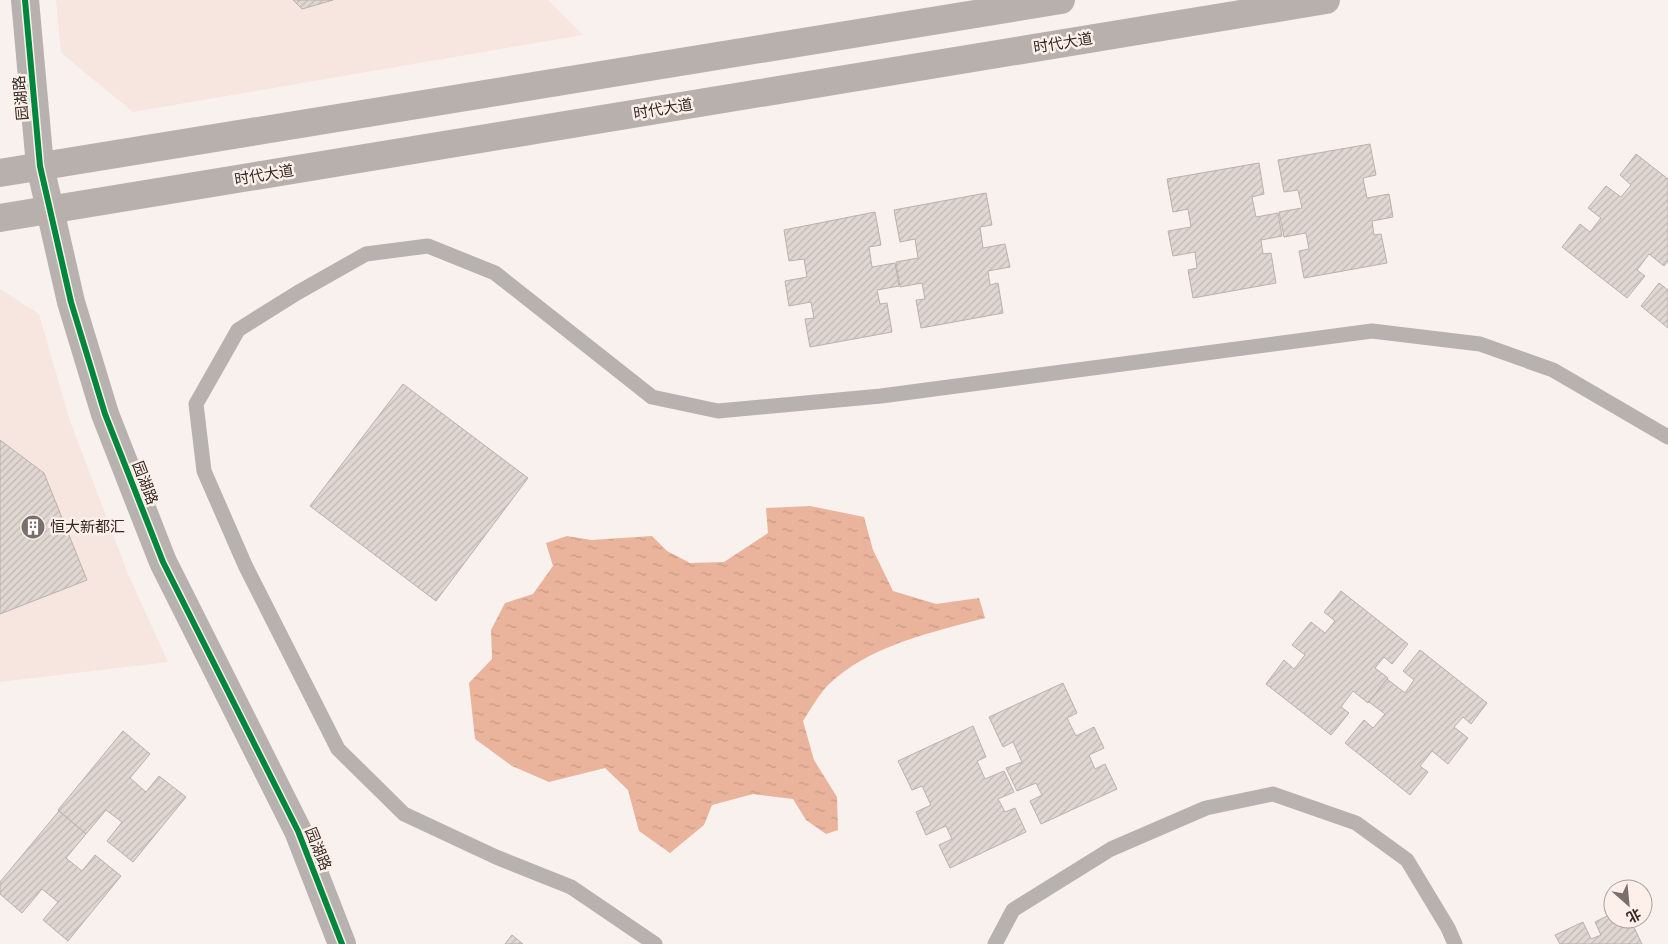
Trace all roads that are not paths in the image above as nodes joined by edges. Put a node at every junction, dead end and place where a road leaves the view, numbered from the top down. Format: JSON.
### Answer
{"nodes":[{"id":1,"x":25,"y":0,"type":"edge"},
{"id":2,"x":1061,"y":0,"type":"edge"},
{"id":3,"x":1326,"y":0,"type":"edge"},
{"id":4,"x":40,"y":166,"type":"junction"},
{"id":5,"x":0,"y":173,"type":"edge"},
{"id":6,"x":49,"y":210,"type":"junction"},
{"id":7,"x":0,"y":218,"type":"edge"},
{"id":8,"x":1668,"y":437,"type":"edge"},
{"id":9,"x":342,"y":944,"type":"edge"},
{"id":10,"x":655,"y":944,"type":"edge"},
{"id":11,"x":995,"y":944,"type":"edge"},
{"id":12,"x":1455,"y":944,"type":"edge"}],
"edges":[{"from":1,"to":4,"type":"street","name":"园湖路"},
{"from":2,"to":4,"type":"main road"},
{"from":3,"to":6,"type":"main road","name":"时代大道"},
{"from":4,"to":5,"type":"main road"},
{"from":4,"to":6,"type":"street","name":"园湖路"},
{"from":6,"to":7,"type":"main road","name":"时代大道"},
{"from":6,"to":9,"type":"street","name":"园湖路"},
{"from":8,"to":10,"type":"lane"},
{"from":11,"to":12,"type":"lane"}]}
